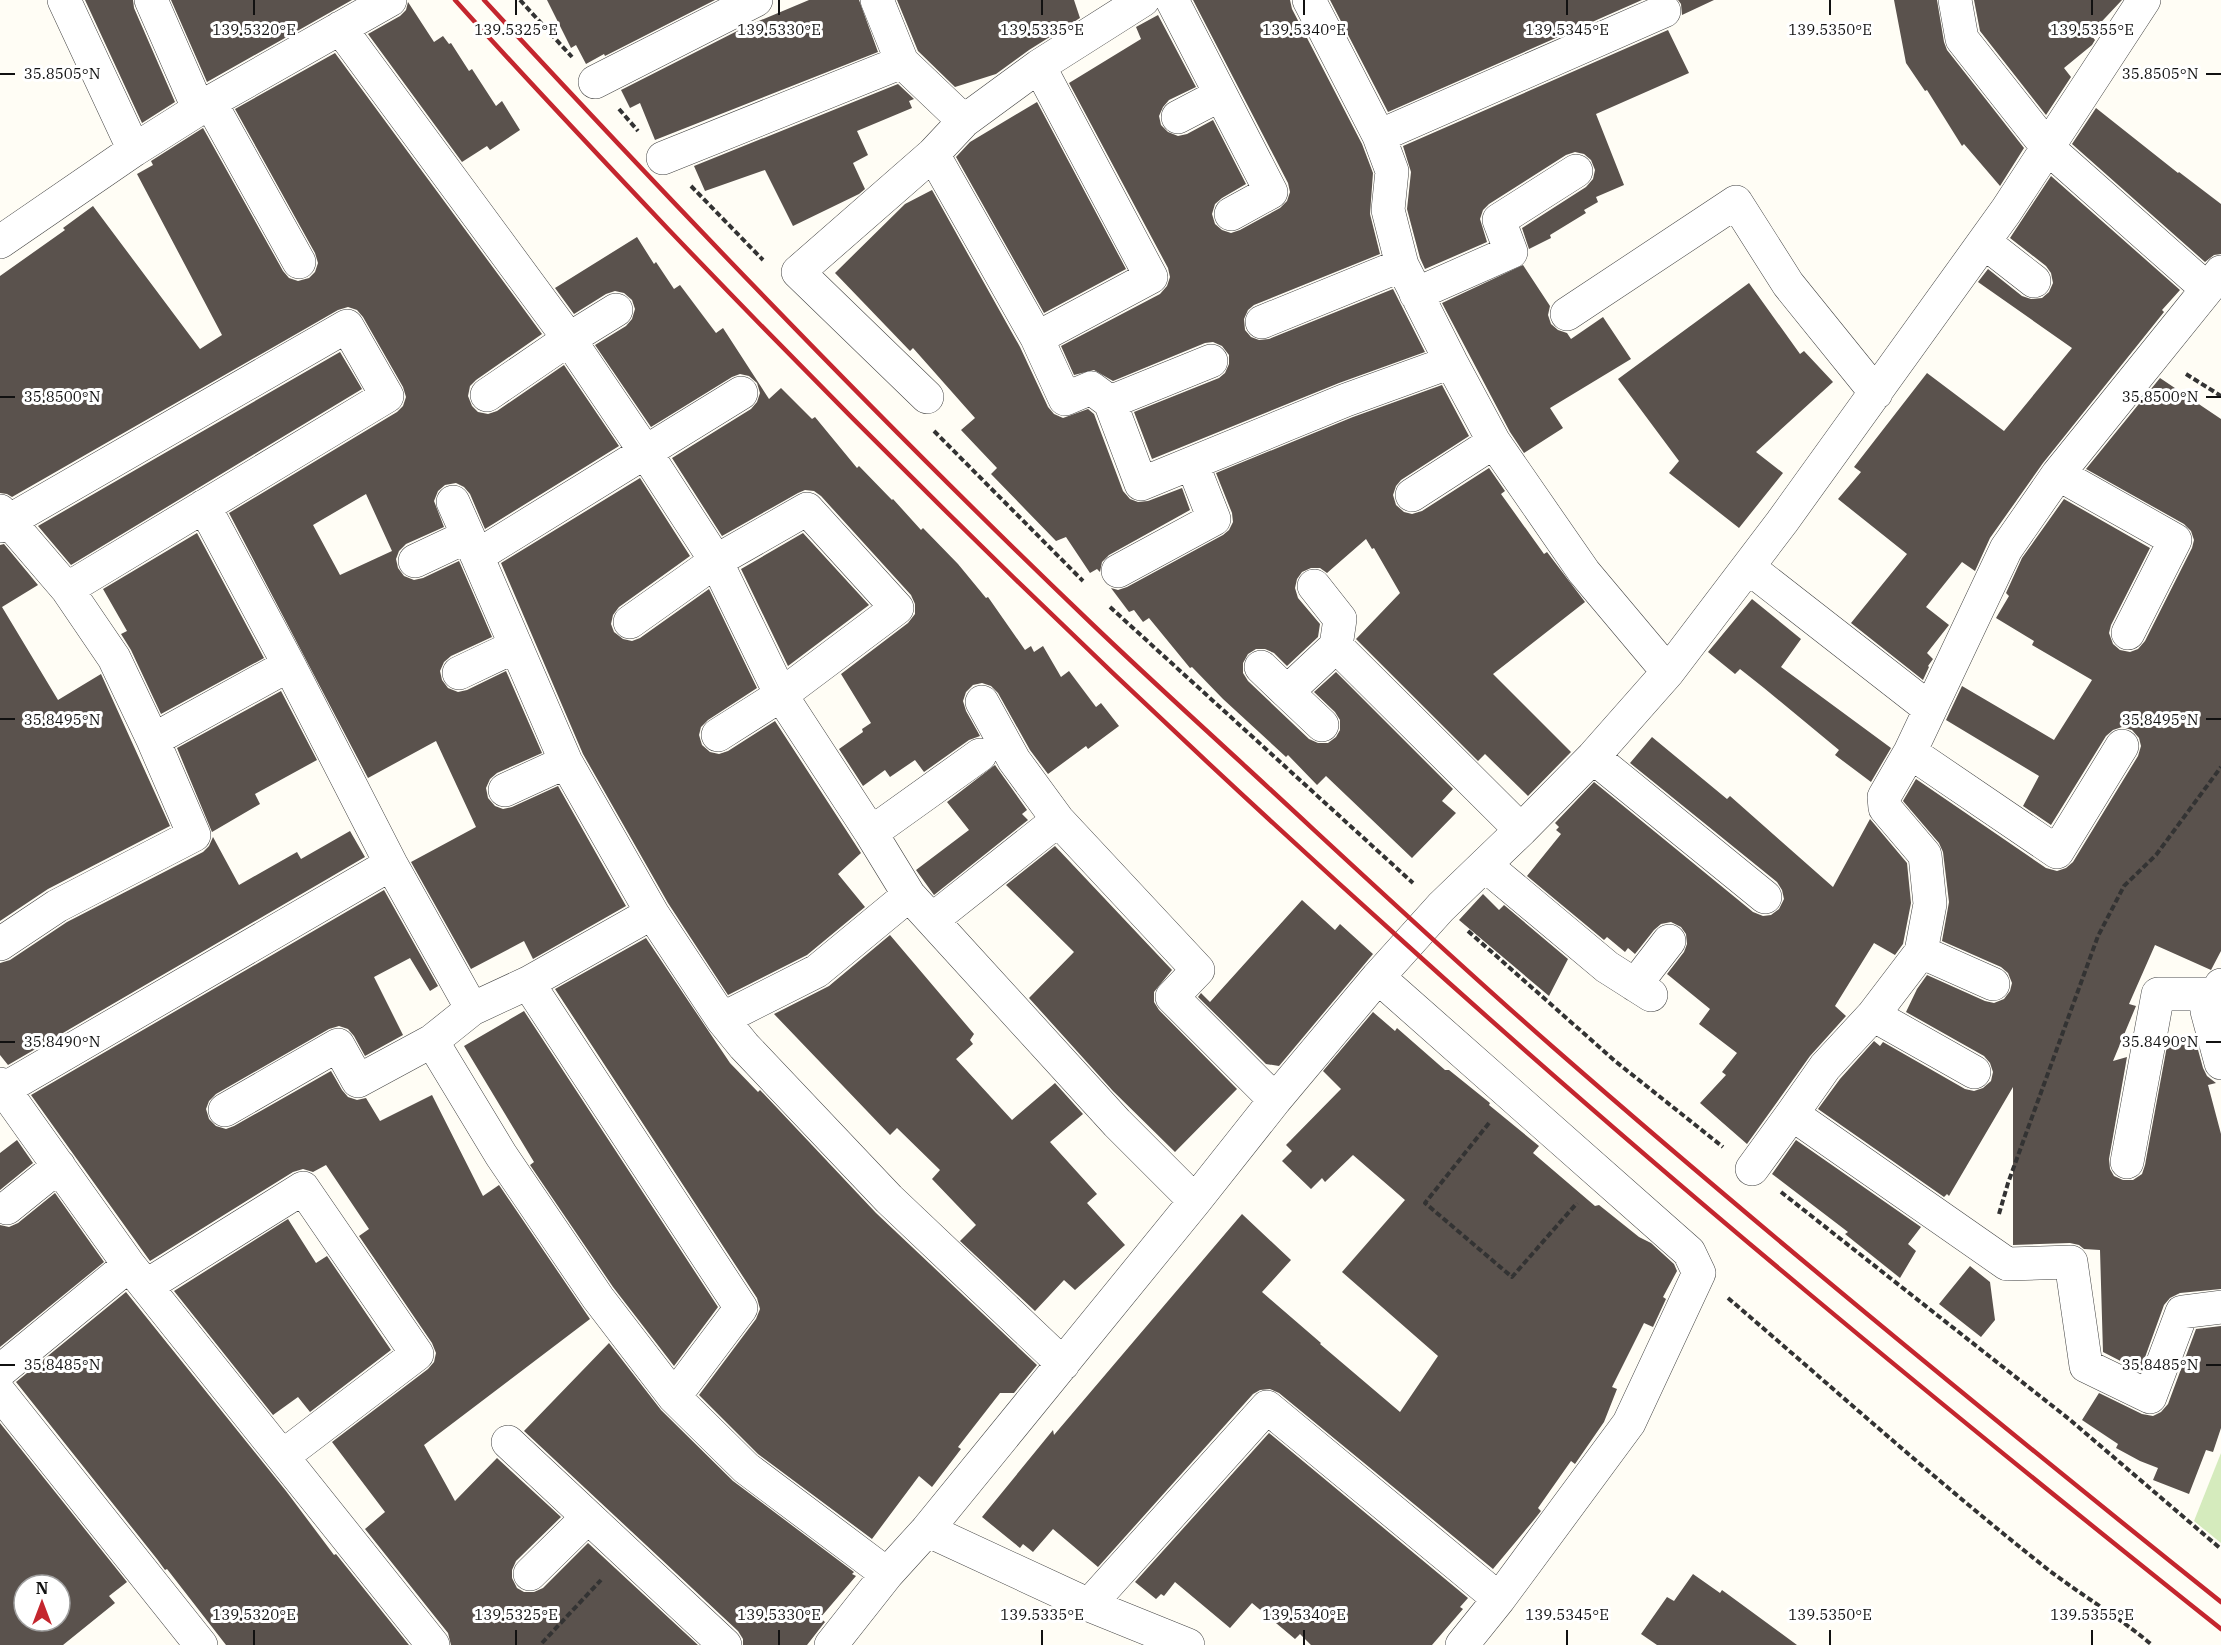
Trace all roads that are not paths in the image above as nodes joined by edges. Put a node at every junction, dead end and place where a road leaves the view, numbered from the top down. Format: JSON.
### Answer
{"nodes":[{"id":1,"x":64,"y":0,"type":"edge"},
{"id":2,"x":151,"y":0,"type":"edge"},
{"id":3,"x":390,"y":0,"type":"edge"},
{"id":4,"x":756,"y":0,"type":"edge"},
{"id":5,"x":1143,"y":0,"type":"edge"},
{"id":6,"x":1172,"y":0,"type":"edge"},
{"id":7,"x":1309,"y":0,"type":"edge"},
{"id":8,"x":1955,"y":0,"type":"edge"},
{"id":9,"x":2144,"y":0,"type":"edge"},
{"id":10,"x":887,"y":2,"type":"edge"},
{"id":11,"x":1664,"y":11,"type":"dead end"},
{"id":12,"x":340,"y":28,"type":"junction"},
{"id":13,"x":902,"y":62,"type":"junction"},
{"id":14,"x":1040,"y":66,"type":"junction"},
{"id":15,"x":595,"y":82,"type":"dead end"},
{"id":16,"x":1220,"y":95,"type":"junction"},
{"id":17,"x":204,"y":106,"type":"junction"},
{"id":18,"x":1178,"y":117,"type":"dead end"},
{"id":19,"x":964,"y":121,"type":"junction"},
{"id":20,"x":1379,"y":136,"type":"junction"},
{"id":21,"x":2048,"y":148,"type":"junction"},
{"id":22,"x":134,"y":150,"type":"junction"},
{"id":23,"x":933,"y":154,"type":"junction"},
{"id":24,"x":663,"y":158,"type":"dead end"},
{"id":25,"x":1576,"y":171,"type":"dead end"},
{"id":26,"x":1231,"y":214,"type":"dead end"},
{"id":27,"x":0,"y":242,"type":"edge"},
{"id":28,"x":1983,"y":242,"type":"junction"},
{"id":29,"x":299,"y":262,"type":"dead end"},
{"id":30,"x":1402,"y":265,"type":"junction"},
{"id":31,"x":2034,"y":280,"type":"dead end"},
{"id":32,"x":2213,"y":280,"type":"edge"},
{"id":33,"x":1416,"y":294,"type":"junction"},
{"id":34,"x":616,"y":310,"type":"dead end"},
{"id":35,"x":1567,"y":314,"type":"dead end"},
{"id":36,"x":1262,"y":322,"type":"dead end"},
{"id":37,"x":1037,"y":338,"type":"junction"},
{"id":38,"x":569,"y":339,"type":"junction"},
{"id":39,"x":1211,"y":361,"type":"dead end"},
{"id":40,"x":1451,"y":362,"type":"junction"},
{"id":41,"x":741,"y":393,"type":"dead end"},
{"id":42,"x":1876,"y":393,"type":"junction"},
{"id":43,"x":487,"y":395,"type":"dead end"},
{"id":44,"x":1110,"y":402,"type":"junction"},
{"id":45,"x":928,"y":412,"type":"road end"},
{"id":46,"x":1494,"y":442,"type":"junction"},
{"id":47,"x":646,"y":453,"type":"junction"},
{"id":48,"x":1192,"y":463,"type":"junction"},
{"id":49,"x":2058,"y":474,"type":"junction"},
{"id":50,"x":1412,"y":495,"type":"dead end"},
{"id":51,"x":453,"y":502,"type":"dead end"},
{"id":52,"x":204,"y":506,"type":"junction"},
{"id":53,"x":2,"y":519,"type":"edge"},
{"id":54,"x":473,"y":546,"type":"junction"},
{"id":55,"x":415,"y":561,"type":"dead end"},
{"id":56,"x":716,"y":561,"type":"junction"},
{"id":57,"x":1748,"y":567,"type":"junction"},
{"id":58,"x":1118,"y":571,"type":"dead end"},
{"id":59,"x":1314,"y":586,"type":"dead end"},
{"id":60,"x":66,"y":589,"type":"junction"},
{"id":61,"x":630,"y":622,"type":"dead end"},
{"id":62,"x":2128,"y":633,"type":"dead end"},
{"id":63,"x":516,"y":646,"type":"junction"},
{"id":64,"x":1336,"y":646,"type":"junction"},
{"id":65,"x":289,"y":665,"type":"junction"},
{"id":66,"x":1261,"y":667,"type":"dead end"},
{"id":67,"x":1668,"y":672,"type":"junction"},
{"id":68,"x":459,"y":673,"type":"dead end"},
{"id":69,"x":1287,"y":692,"type":"junction"},
{"id":70,"x":781,"y":695,"type":"junction"},
{"id":71,"x":982,"y":702,"type":"dead end"},
{"id":72,"x":1930,"y":709,"type":"junction"},
{"id":73,"x":1322,"y":725,"type":"dead end"},
{"id":74,"x":718,"y":735,"type":"dead end"},
{"id":75,"x":153,"y":740,"type":"junction"},
{"id":76,"x":2122,"y":746,"type":"dead end"},
{"id":77,"x":1911,"y":752,"type":"junction"},
{"id":78,"x":980,"y":755,"type":"dead end"},
{"id":79,"x":1593,"y":757,"type":"junction"},
{"id":80,"x":566,"y":762,"type":"junction"},
{"id":81,"x":505,"y":790,"type":"dead end"},
{"id":82,"x":1058,"y":820,"type":"junction"},
{"id":83,"x":1521,"y":830,"type":"junction"},
{"id":84,"x":871,"y":833,"type":"junction"},
{"id":85,"x":391,"y":864,"type":"junction"},
{"id":86,"x":1485,"y":865,"type":"junction"},
{"id":87,"x":909,"y":896,"type":"junction"},
{"id":88,"x":1765,"y":897,"type":"dead end"},
{"id":89,"x":652,"y":913,"type":"junction"},
{"id":90,"x":932,"y":920,"type":"junction"},
{"id":91,"x":1669,"y":941,"type":"dead end"},
{"id":92,"x":0,"y":944,"type":"edge"},
{"id":93,"x":1921,"y":952,"type":"junction"},
{"id":94,"x":1378,"y":977,"type":"junction"},
{"id":95,"x":528,"y":982,"type":"junction"},
{"id":96,"x":1994,"y":984,"type":"dead end"},
{"id":97,"x":2219,"y":989,"type":"edge"},
{"id":98,"x":472,"y":1009,"type":"junction"},
{"id":99,"x":1873,"y":1016,"type":"junction"},
{"id":100,"x":722,"y":1019,"type":"junction"},
{"id":101,"x":432,"y":1041,"type":"junction"},
{"id":102,"x":2221,"y":1063,"type":"edge"},
{"id":103,"x":1974,"y":1072,"type":"dead end"},
{"id":104,"x":2,"y":1087,"type":"edge"},
{"id":105,"x":1275,"y":1100,"type":"junction"},
{"id":106,"x":225,"y":1110,"type":"dead end"},
{"id":107,"x":1792,"y":1114,"type":"junction"},
{"id":108,"x":2127,"y":1162,"type":"dead end"},
{"id":109,"x":59,"y":1166,"type":"junction"},
{"id":110,"x":1752,"y":1169,"type":"road end"},
{"id":111,"x":1196,"y":1201,"type":"junction"},
{"id":112,"x":7,"y":1208,"type":"dead end"},
{"id":113,"x":137,"y":1276,"type":"junction"},
{"id":114,"x":2221,"y":1307,"type":"edge"},
{"id":115,"x":1063,"y":1364,"type":"junction"},
{"id":116,"x":0,"y":1371,"type":"edge"},
{"id":117,"x":0,"y":1393,"type":"edge"},
{"id":118,"x":674,"y":1397,"type":"junction"},
{"id":119,"x":508,"y":1442,"type":"dead end"},
{"id":120,"x":283,"y":1456,"type":"junction"},
{"id":121,"x":588,"y":1517,"type":"junction"},
{"id":122,"x":927,"y":1530,"type":"junction"},
{"id":123,"x":530,"y":1574,"type":"dead end"},
{"id":124,"x":887,"y":1574,"type":"junction"},
{"id":125,"x":1499,"y":1599,"type":"junction"},
{"id":126,"x":1089,"y":1605,"type":"junction"},
{"id":127,"x":201,"y":1645,"type":"edge"},
{"id":128,"x":432,"y":1645,"type":"edge"},
{"id":129,"x":725,"y":1645,"type":"edge"},
{"id":130,"x":831,"y":1645,"type":"edge"},
{"id":131,"x":1188,"y":1645,"type":"edge"},
{"id":132,"x":1462,"y":1645,"type":"edge"}],
"edges":[{"from":1,"to":22,"type":"street"},
{"from":2,"to":17,"type":"street"},
{"from":3,"to":12,"type":"street"},
{"from":4,"to":15,"type":"street"},
{"from":5,"to":14,"type":"street"},
{"from":6,"to":16,"type":"street"},
{"from":7,"to":20,"type":"street"},
{"from":8,"to":21,"type":"street"},
{"from":9,"to":21,"type":"street"},
{"from":10,"to":13,"type":"street"},
{"from":11,"to":20,"type":"street"},
{"from":12,"to":17,"type":"street"},
{"from":12,"to":38,"type":"street"},
{"from":13,"to":19,"type":"street"},
{"from":13,"to":24,"type":"street"},
{"from":14,"to":19,"type":"street"},
{"from":14,"to":37,"type":"street"},
{"from":16,"to":18,"type":"street"},
{"from":16,"to":26,"type":"street"},
{"from":17,"to":22,"type":"street"},
{"from":17,"to":29,"type":"street"},
{"from":19,"to":23,"type":"street"},
{"from":20,"to":30,"type":"street"},
{"from":21,"to":28,"type":"street"},
{"from":21,"to":32,"type":"street"},
{"from":22,"to":27,"type":"street"},
{"from":23,"to":37,"type":"street"},
{"from":23,"to":45,"type":"street"},
{"from":25,"to":33,"type":"street"},
{"from":28,"to":31,"type":"street"},
{"from":28,"to":42,"type":"street"},
{"from":30,"to":33,"type":"street"},
{"from":30,"to":36,"type":"street"},
{"from":32,"to":49,"type":"street"},
{"from":33,"to":40,"type":"street"},
{"from":34,"to":38,"type":"street"},
{"from":35,"to":42,"type":"street"},
{"from":37,"to":44,"type":"street"},
{"from":38,"to":43,"type":"street"},
{"from":38,"to":47,"type":"street"},
{"from":39,"to":44,"type":"street"},
{"from":40,"to":46,"type":"street"},
{"from":40,"to":48,"type":"street"},
{"from":41,"to":47,"type":"street"},
{"from":42,"to":57,"type":"street"},
{"from":44,"to":48,"type":"street"},
{"from":46,"to":50,"type":"street"},
{"from":46,"to":67,"type":"street"},
{"from":47,"to":54,"type":"street"},
{"from":47,"to":56,"type":"street"},
{"from":48,"to":58,"type":"street"},
{"from":49,"to":62,"type":"street"},
{"from":49,"to":72,"type":"street"},
{"from":51,"to":54,"type":"street"},
{"from":52,"to":53,"type":"street"},
{"from":52,"to":60,"type":"street"},
{"from":52,"to":65,"type":"street"},
{"from":53,"to":60,"type":"street"},
{"from":54,"to":55,"type":"street"},
{"from":54,"to":63,"type":"street"},
{"from":56,"to":61,"type":"street"},
{"from":56,"to":70,"type":"street"},
{"from":56,"to":70,"type":"street"},
{"from":57,"to":67,"type":"street"},
{"from":57,"to":72,"type":"street"},
{"from":59,"to":64,"type":"street"},
{"from":60,"to":75,"type":"street"},
{"from":63,"to":68,"type":"street"},
{"from":63,"to":80,"type":"street"},
{"from":64,"to":69,"type":"street"},
{"from":64,"to":83,"type":"street"},
{"from":65,"to":75,"type":"street"},
{"from":65,"to":85,"type":"street"},
{"from":66,"to":69,"type":"street"},
{"from":67,"to":79,"type":"street"},
{"from":69,"to":73,"type":"street"},
{"from":70,"to":74,"type":"street"},
{"from":70,"to":84,"type":"street"},
{"from":71,"to":82,"type":"street"},
{"from":72,"to":77,"type":"street"},
{"from":75,"to":92,"type":"street"},
{"from":76,"to":77,"type":"street"},
{"from":77,"to":93,"type":"street"},
{"from":78,"to":84,"type":"street"},
{"from":79,"to":83,"type":"street"},
{"from":79,"to":88,"type":"street"},
{"from":80,"to":81,"type":"street"},
{"from":80,"to":89,"type":"street"},
{"from":82,"to":90,"type":"street"},
{"from":82,"to":105,"type":"street"},
{"from":83,"to":86,"type":"street"},
{"from":84,"to":87,"type":"street"},
{"from":85,"to":98,"type":"street"},
{"from":85,"to":104,"type":"street"},
{"from":86,"to":91,"type":"street"},
{"from":86,"to":94,"type":"street"},
{"from":87,"to":90,"type":"street"},
{"from":87,"to":100,"type":"street"},
{"from":89,"to":95,"type":"street"},
{"from":89,"to":100,"type":"street"},
{"from":90,"to":111,"type":"street"},
{"from":93,"to":96,"type":"street"},
{"from":93,"to":99,"type":"street"},
{"from":94,"to":105,"type":"street"},
{"from":94,"to":125,"type":"street"},
{"from":95,"to":98,"type":"street"},
{"from":95,"to":118,"type":"street"},
{"from":97,"to":102,"type":"street"},
{"from":97,"to":108,"type":"street"},
{"from":98,"to":101,"type":"street"},
{"from":99,"to":103,"type":"street"},
{"from":99,"to":107,"type":"street"},
{"from":100,"to":115,"type":"street"},
{"from":101,"to":106,"type":"street"},
{"from":101,"to":118,"type":"street"},
{"from":104,"to":109,"type":"street"},
{"from":105,"to":111,"type":"street"},
{"from":107,"to":110,"type":"street"},
{"from":107,"to":114,"type":"street"},
{"from":109,"to":112,"type":"street"},
{"from":109,"to":113,"type":"street"},
{"from":111,"to":115,"type":"street"},
{"from":113,"to":116,"type":"street"},
{"from":113,"to":120,"type":"street"},
{"from":113,"to":120,"type":"street"},
{"from":115,"to":122,"type":"street"},
{"from":117,"to":127,"type":"street"},
{"from":118,"to":124,"type":"street"},
{"from":119,"to":121,"type":"street"},
{"from":120,"to":128,"type":"street"},
{"from":121,"to":123,"type":"street"},
{"from":121,"to":129,"type":"street"},
{"from":122,"to":124,"type":"street"},
{"from":122,"to":126,"type":"street"},
{"from":124,"to":130,"type":"street"},
{"from":125,"to":126,"type":"street"},
{"from":125,"to":132,"type":"street"},
{"from":126,"to":131,"type":"street"}]}
